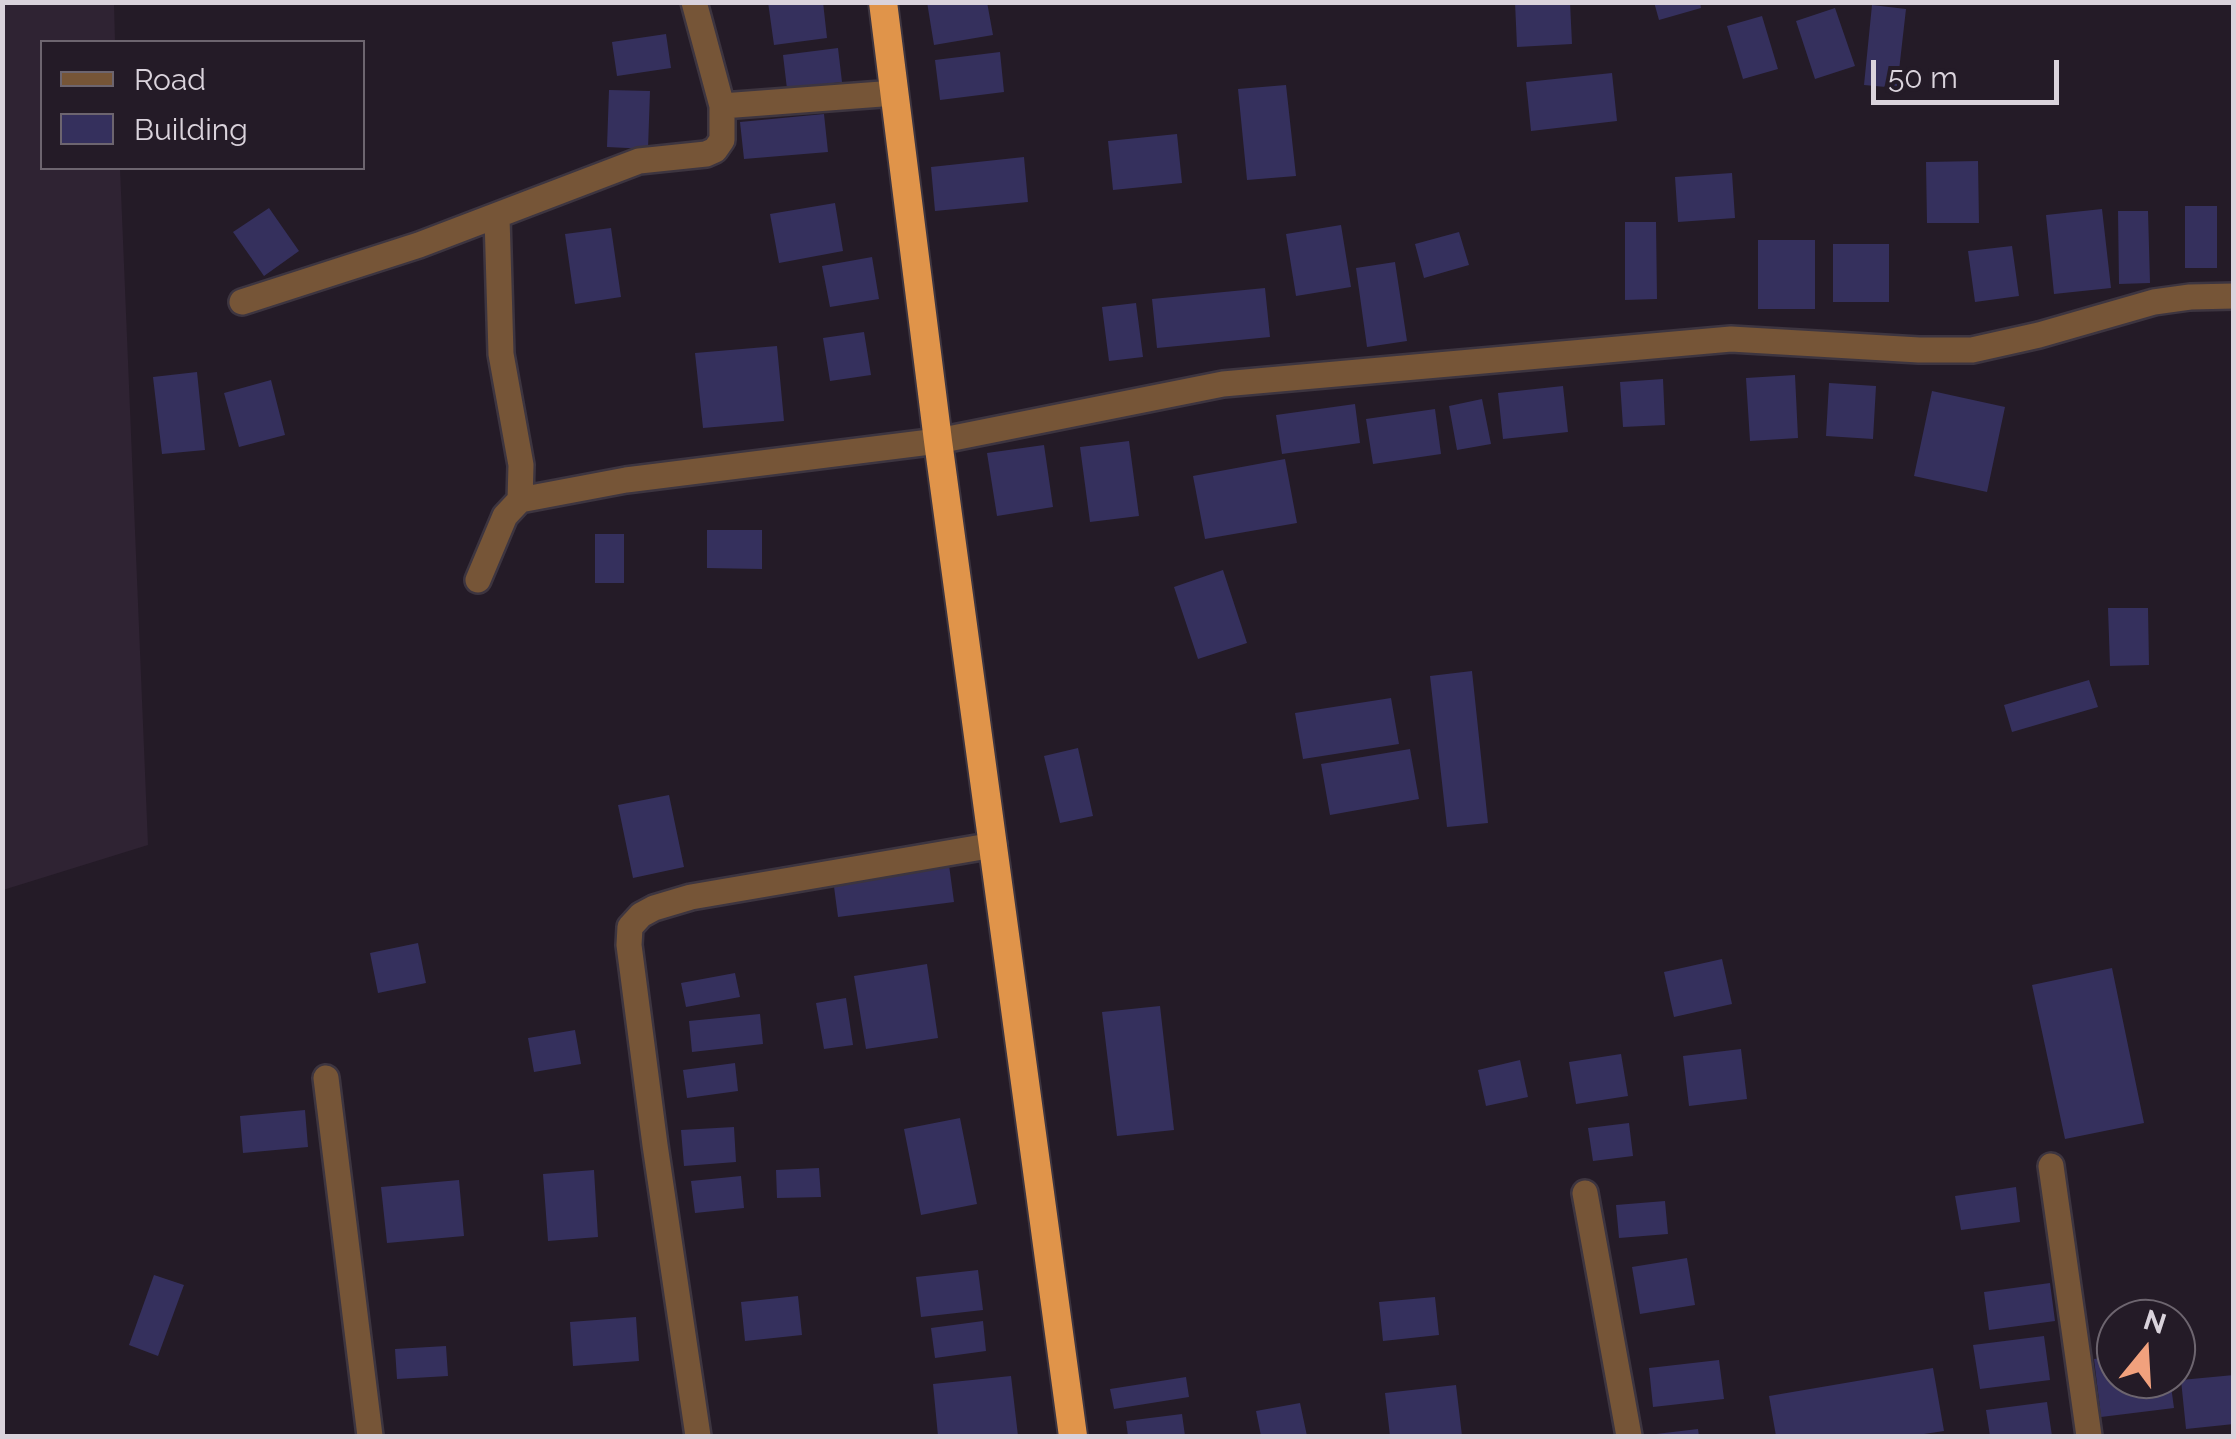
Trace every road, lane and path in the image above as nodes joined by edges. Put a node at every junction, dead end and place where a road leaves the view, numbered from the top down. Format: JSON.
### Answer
{"nodes":[{"id":1,"x":694,"y":2,"type":"edge"},
{"id":2,"x":883,"y":2,"type":"edge"},
{"id":3,"x":895,"y":93,"type":"junction"},
{"id":4,"x":722,"y":106,"type":"junction"},
{"id":5,"x":497,"y":217,"type":"junction"},
{"id":6,"x":2234,"y":296,"type":"edge"},
{"id":7,"x":242,"y":302,"type":"dead end"},
{"id":8,"x":938,"y":441,"type":"junction"},
{"id":9,"x":520,"y":500,"type":"junction"},
{"id":10,"x":478,"y":580,"type":"dead end"},
{"id":11,"x":994,"y":845,"type":"junction"},
{"id":12,"x":326,"y":1078,"type":"dead end"},
{"id":13,"x":2051,"y":1166,"type":"dead end"},
{"id":14,"x":1585,"y":1193,"type":"dead end"},
{"id":15,"x":370,"y":1436,"type":"edge"},
{"id":16,"x":698,"y":1436,"type":"edge"},
{"id":17,"x":1072,"y":1436,"type":"edge"},
{"id":18,"x":1629,"y":1436,"type":"edge"},
{"id":19,"x":2089,"y":1436,"type":"edge"}],
"edges":[{"from":1,"to":4,"type":"street"},
{"from":2,"to":3,"type":"highway"},
{"from":3,"to":4,"type":"street"},
{"from":3,"to":8,"type":"highway"},
{"from":4,"to":5,"type":"street"},
{"from":5,"to":7,"type":"street"},
{"from":5,"to":9,"type":"street"},
{"from":6,"to":8,"type":"street"},
{"from":8,"to":9,"type":"street"},
{"from":8,"to":11,"type":"highway"},
{"from":9,"to":10,"type":"street"},
{"from":11,"to":16,"type":"street"},
{"from":11,"to":17,"type":"highway"},
{"from":12,"to":15,"type":"street"},
{"from":13,"to":19,"type":"street"},
{"from":14,"to":18,"type":"street"}]}
